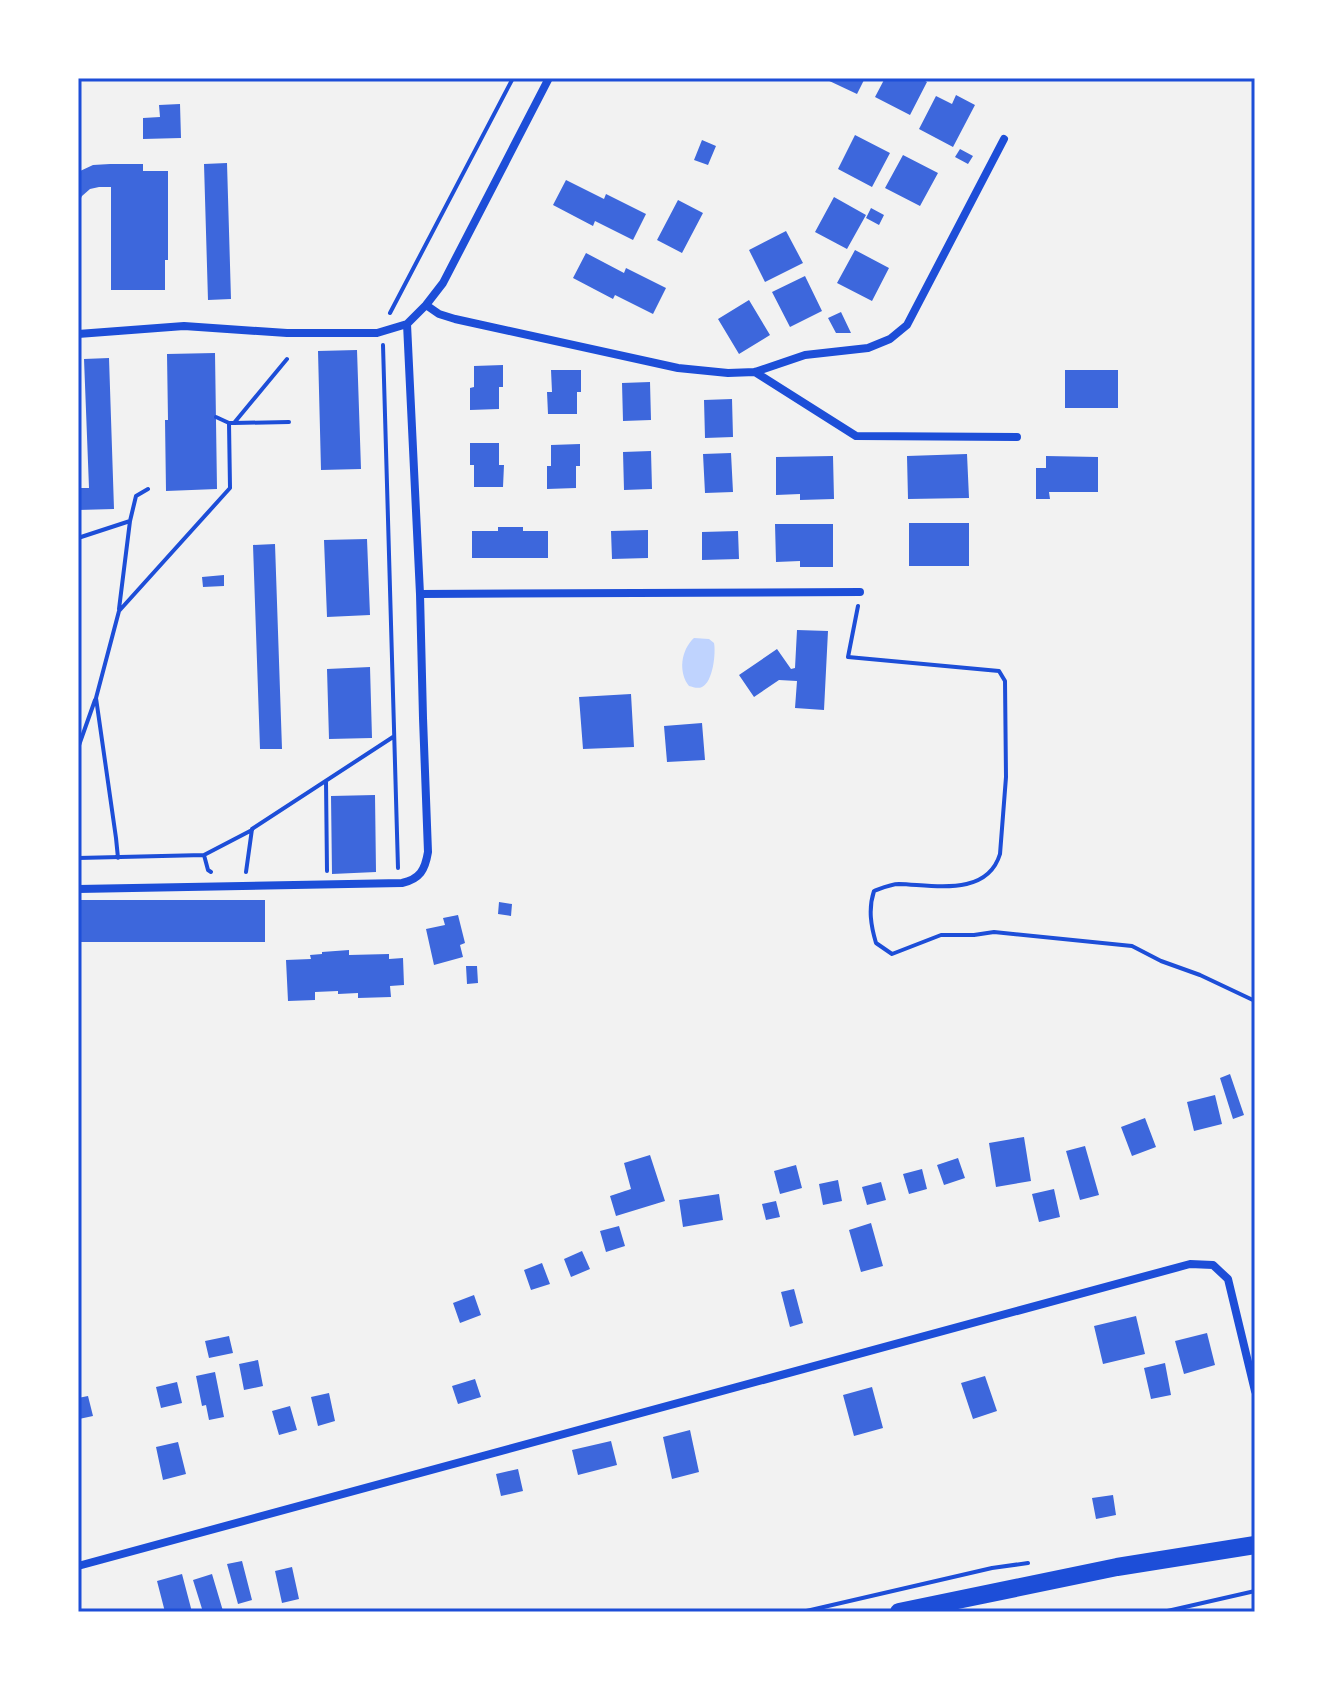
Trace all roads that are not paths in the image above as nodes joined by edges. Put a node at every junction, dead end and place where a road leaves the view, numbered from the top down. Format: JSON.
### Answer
{"nodes":[{"id":1,"x":549,"y":78,"type":"edge"},
{"id":2,"x":1004,"y":139,"type":"dead end"},
{"id":3,"x":426,"y":305,"type":"junction"},
{"id":4,"x":407,"y":324,"type":"junction"},
{"id":5,"x":78,"y":334,"type":"edge"},
{"id":6,"x":755,"y":372,"type":"junction"},
{"id":7,"x":1017,"y":437,"type":"dead end"},
{"id":8,"x":860,"y":592,"type":"road end"},
{"id":9,"x":420,"y":594,"type":"junction"},
{"id":10,"x":78,"y":889,"type":"edge"},
{"id":11,"x":1255,"y":1391,"type":"edge"},
{"id":12,"x":1255,"y":1545,"type":"edge"},
{"id":13,"x":78,"y":1566,"type":"edge"},
{"id":14,"x":899,"y":1612,"type":"edge"}],
"edges":[{"from":1,"to":3,"type":"street"},
{"from":2,"to":6,"type":"street"},
{"from":3,"to":4,"type":"street"},
{"from":3,"to":6,"type":"street"},
{"from":4,"to":5,"type":"street"},
{"from":4,"to":9,"type":"street"},
{"from":6,"to":7,"type":"street"},
{"from":8,"to":9,"type":"street"},
{"from":9,"to":10,"type":"street"},
{"from":11,"to":13,"type":"street"},
{"from":12,"to":14,"type":"main road"}]}
